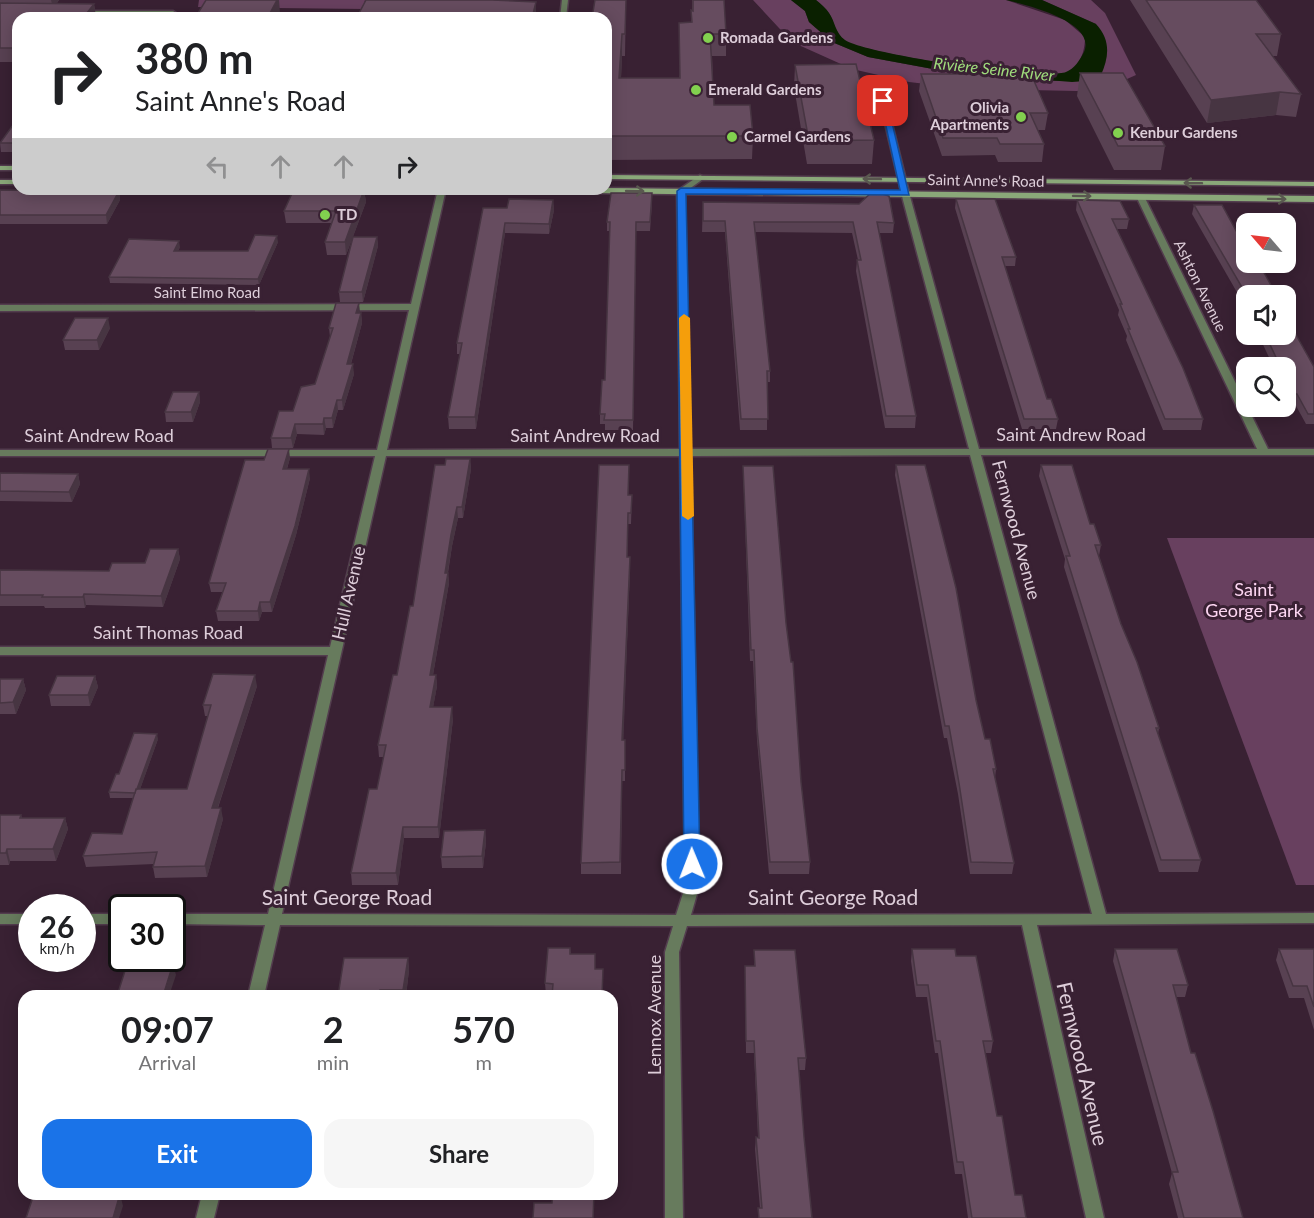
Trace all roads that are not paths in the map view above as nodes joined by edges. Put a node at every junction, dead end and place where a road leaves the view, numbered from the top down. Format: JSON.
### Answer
{"nodes":[{"id":1,"x":76,"y":12,"type":"edge"},
{"id":2,"x":173,"y":12,"type":"edge"},
{"id":3,"x":878,"y":83,"type":"dead end"},
{"id":4,"x":612,"y":177,"type":"edge"},
{"id":5,"x":700,"y":177,"type":"junction"},
{"id":6,"x":903,"y":180,"type":"junction"},
{"id":7,"x":1314,"y":184,"type":"edge"},
{"id":8,"x":612,"y":190,"type":"edge"},
{"id":9,"x":681,"y":191,"type":"junction"},
{"id":10,"x":905,"y":193,"type":"junction"},
{"id":11,"x":441,"y":195,"type":"edge"},
{"id":12,"x":1141,"y":198,"type":"junction"},
{"id":13,"x":1314,"y":199,"type":"edge"},
{"id":14,"x":415,"y":307,"type":"junction"},
{"id":15,"x":0,"y":308,"type":"edge"},
{"id":16,"x":381,"y":452,"type":"junction"},
{"id":17,"x":975,"y":452,"type":"junction"},
{"id":18,"x":1264,"y":452,"type":"junction"},
{"id":19,"x":1314,"y":452,"type":"edge"},
{"id":20,"x":0,"y":453,"type":"edge"},
{"id":21,"x":687,"y":453,"type":"junction"},
{"id":22,"x":0,"y":651,"type":"edge"},
{"id":23,"x":336,"y":651,"type":"junction"},
{"id":24,"x":1100,"y":918,"type":"junction"},
{"id":25,"x":1314,"y":918,"type":"edge"},
{"id":26,"x":0,"y":919,"type":"edge"},
{"id":27,"x":18,"y":919,"type":"edge"},
{"id":28,"x":186,"y":919,"type":"edge"},
{"id":29,"x":274,"y":919,"type":"junction"},
{"id":30,"x":681,"y":920,"type":"junction"},
{"id":31,"x":1028,"y":920,"type":"junction"},
{"id":32,"x":257,"y":990,"type":"edge"},
{"id":33,"x":210,"y":1200,"type":"edge"},
{"id":34,"x":205,"y":1218,"type":"edge"},
{"id":35,"x":674,"y":1218,"type":"edge"},
{"id":36,"x":1095,"y":1218,"type":"edge"}],
"edges":[{"from":1,"to":2,"type":"street"},
{"from":3,"to":6,"type":"street","name":"Fernwood Avenue"},
{"from":4,"to":5,"type":"main road","name":"Saint Anne's Road"},
{"from":6,"to":5,"type":"main road","name":"Saint Anne's Road","one_way":true},
{"from":5,"to":9,"type":"street"},
{"from":7,"to":6,"type":"main road","name":"Saint Anne's Road","one_way":true},
{"from":6,"to":10,"type":"street","name":"Fernwood Avenue"},
{"from":8,"to":9,"type":"main road","name":"Saint Anne's Road","one_way":true},
{"from":9,"to":10,"type":"main road","name":"Saint Anne's Road"},
{"from":9,"to":21,"type":"street","name":"Lennox Avenue"},
{"from":10,"to":12,"type":"main road","name":"Saint Anne's Road","one_way":true},
{"from":10,"to":17,"type":"street","name":"Fernwood Avenue"},
{"from":11,"to":14,"type":"street","name":"Hull Avenue"},
{"from":12,"to":13,"type":"main road","name":"Saint Anne's Road","one_way":true},
{"from":12,"to":18,"type":"street","name":"Ashton Avenue"},
{"from":14,"to":15,"type":"street","name":"Saint Elmo Road"},
{"from":14,"to":16,"type":"street","name":"Hull Avenue"},
{"from":16,"to":20,"type":"street","name":"Saint Andrew Road"},
{"from":16,"to":21,"type":"street","name":"Saint Andrew Road"},
{"from":16,"to":23,"type":"street","name":"Hull Avenue"},
{"from":17,"to":18,"type":"street","name":"Saint Andrew Road"},
{"from":17,"to":21,"type":"street","name":"Saint Andrew Road"},
{"from":17,"to":24,"type":"street","name":"Fernwood Avenue"},
{"from":18,"to":19,"type":"street","name":"Saint Andrew Road"},
{"from":21,"to":30,"type":"street","name":"Lennox Avenue"},
{"from":22,"to":23,"type":"street","name":"Saint Thomas Road"},
{"from":23,"to":29,"type":"street","name":"Hull Avenue"},
{"from":24,"to":25,"type":"street","name":"Saint George Road"},
{"from":24,"to":31,"type":"street","name":"Saint George Road"},
{"from":26,"to":27,"type":"street"},
{"from":28,"to":29,"type":"street","name":"Saint George Road"},
{"from":29,"to":30,"type":"street","name":"Saint George Road"},
{"from":29,"to":32,"type":"street","name":"Hull Avenue"},
{"from":30,"to":31,"type":"street","name":"Saint George Road"},
{"from":30,"to":35,"type":"street","name":"Lennox Avenue"},
{"from":31,"to":36,"type":"street","name":"Fernwood Avenue"},
{"from":33,"to":34,"type":"street"}]}
